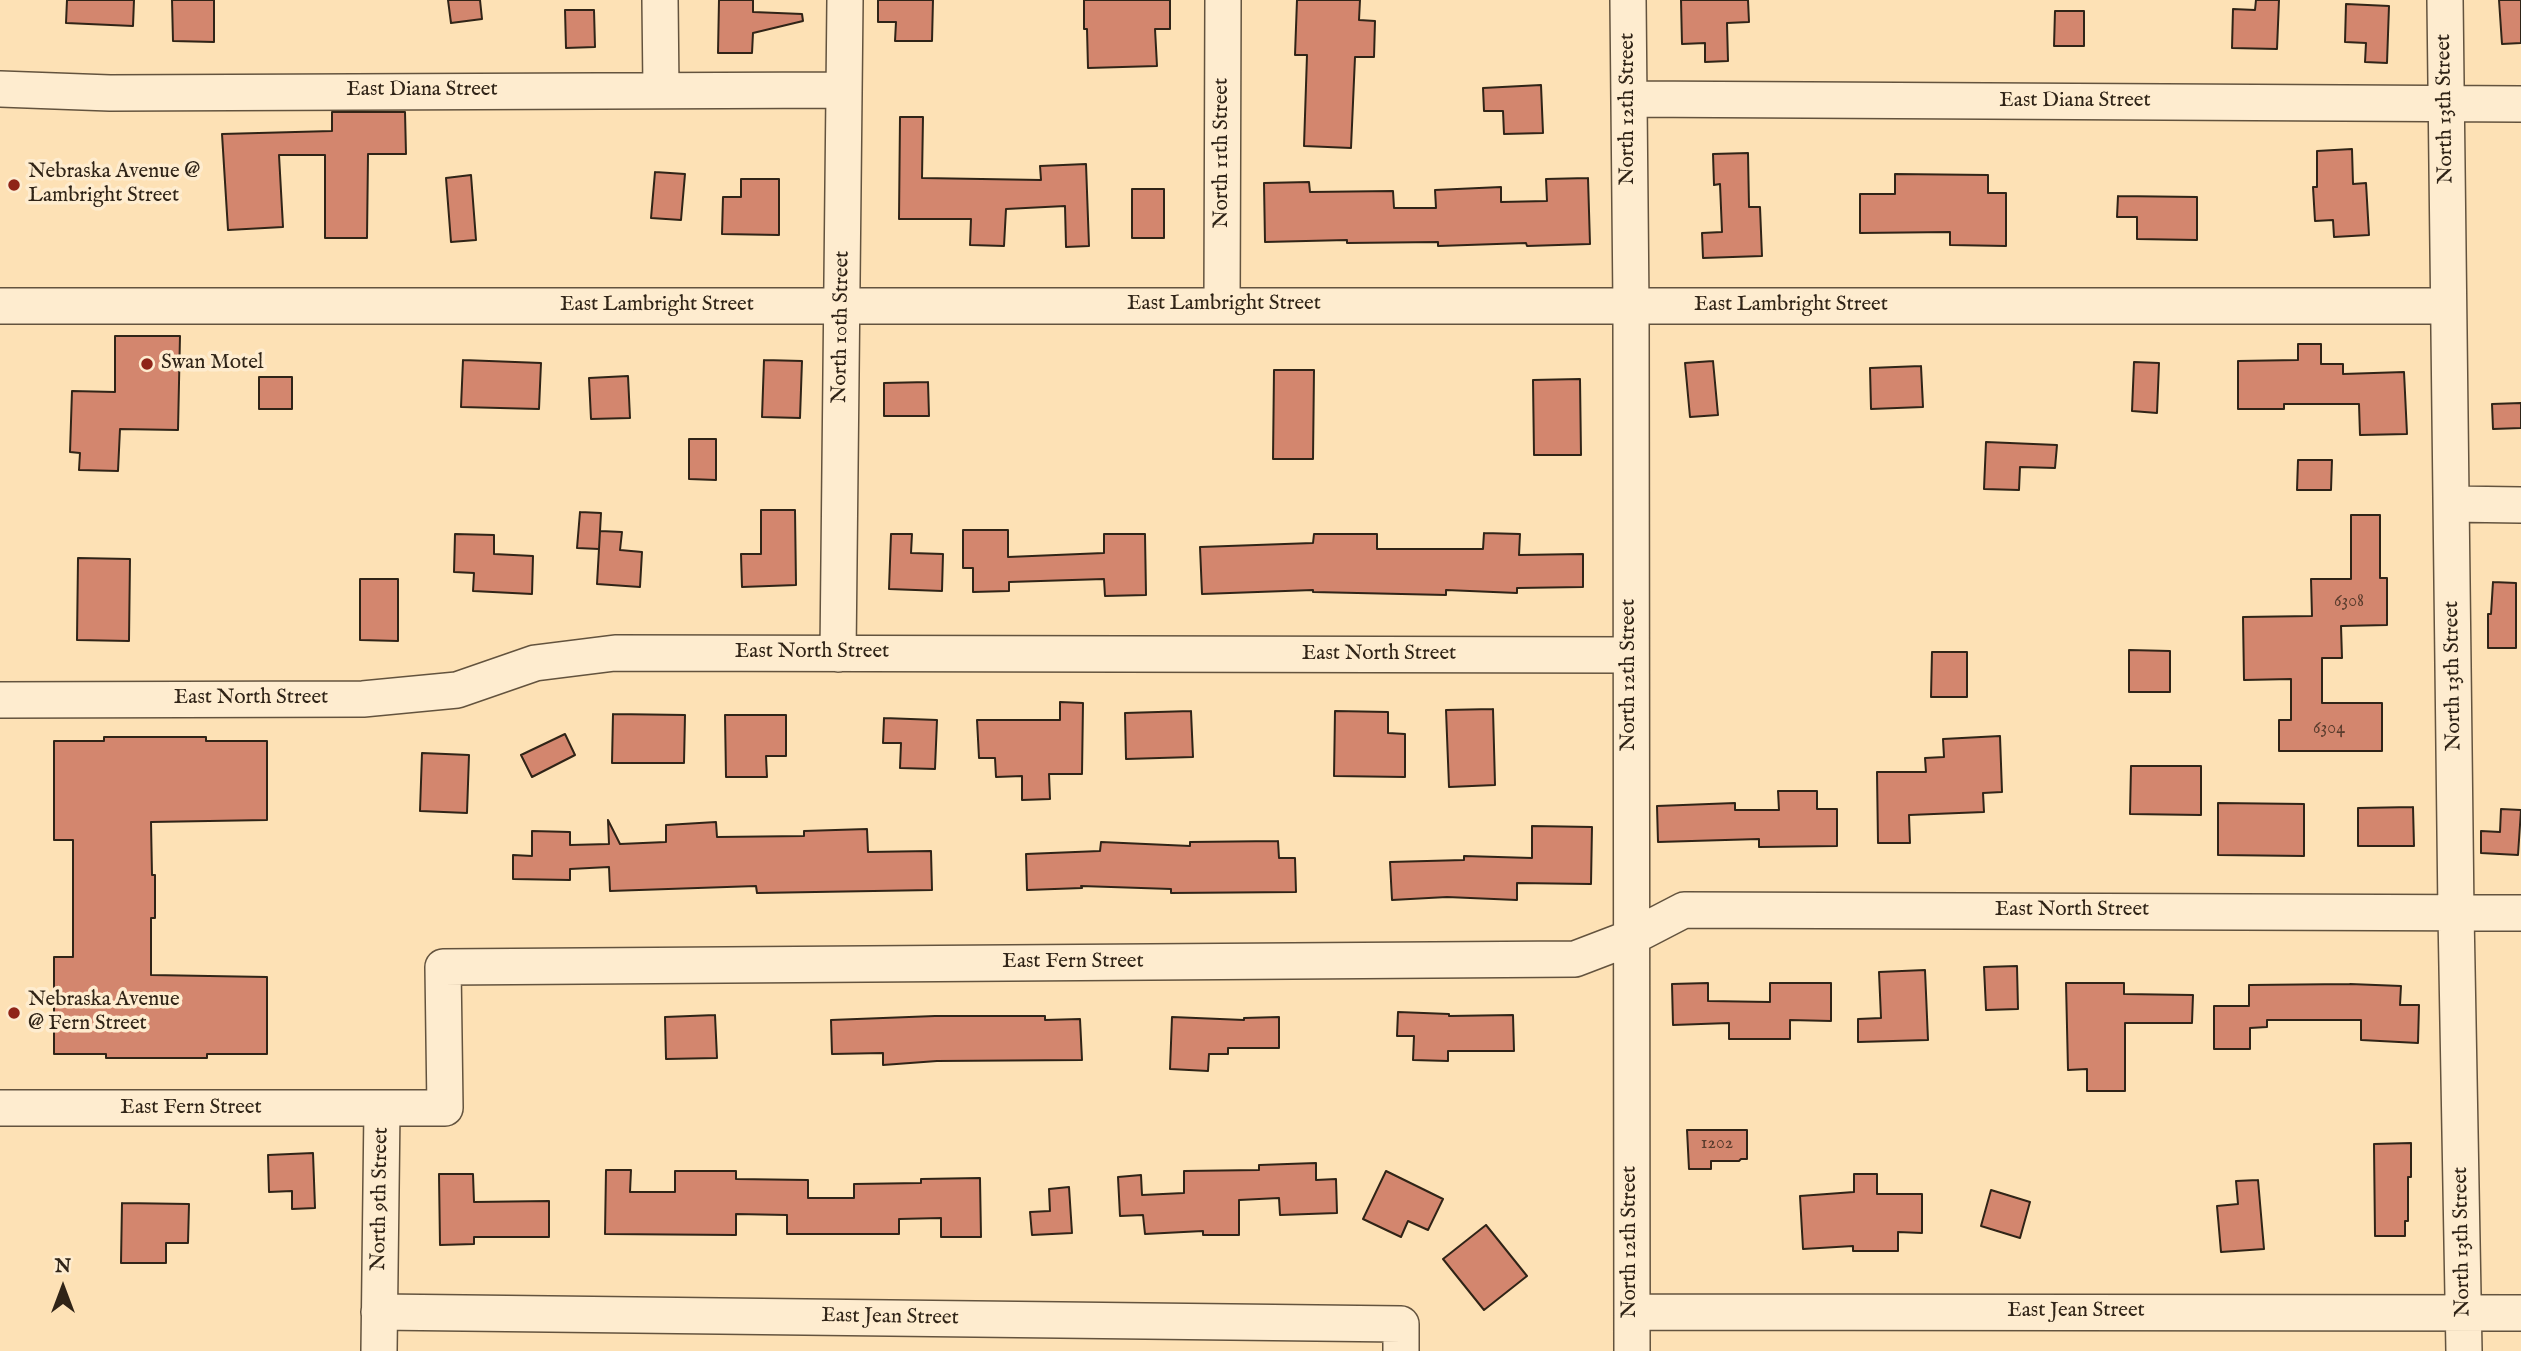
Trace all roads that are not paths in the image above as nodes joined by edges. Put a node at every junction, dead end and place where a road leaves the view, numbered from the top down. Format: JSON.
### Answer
{"nodes":[{"id":1,"x":660,"y":0,"type":"edge"},
{"id":2,"x":845,"y":0,"type":"edge"},
{"id":3,"x":1223,"y":0,"type":"edge"},
{"id":4,"x":1628,"y":0,"type":"edge"},
{"id":5,"x":2445,"y":0,"type":"edge"},
{"id":6,"x":0,"y":89,"type":"edge"},
{"id":7,"x":661,"y":89,"type":"junction"},
{"id":8,"x":844,"y":90,"type":"junction"},
{"id":9,"x":1629,"y":99,"type":"junction"},
{"id":10,"x":2446,"y":104,"type":"junction"},
{"id":11,"x":2521,"y":104,"type":"edge"},
{"id":12,"x":1222,"y":305,"type":"junction"},
{"id":13,"x":0,"y":306,"type":"edge"},
{"id":14,"x":843,"y":306,"type":"junction"},
{"id":15,"x":1632,"y":306,"type":"junction"},
{"id":16,"x":2448,"y":306,"type":"junction"},
{"id":17,"x":2452,"y":505,"type":"junction"},
{"id":18,"x":2521,"y":505,"type":"edge"},
{"id":19,"x":838,"y":654,"type":"junction"},
{"id":20,"x":1630,"y":655,"type":"junction"},
{"id":21,"x":0,"y":700,"type":"edge"},
{"id":22,"x":2521,"y":912,"type":"edge"},
{"id":23,"x":2456,"y":913,"type":"junction"},
{"id":24,"x":1630,"y":938,"type":"junction"},
{"id":25,"x":511,"y":966,"type":"joint"},
{"id":26,"x":0,"y":1108,"type":"edge"},
{"id":27,"x":382,"y":1109,"type":"junction"},
{"id":28,"x":379,"y":1312,"type":"junction"},
{"id":29,"x":1632,"y":1312,"type":"junction"},
{"id":30,"x":2465,"y":1313,"type":"junction"},
{"id":31,"x":2521,"y":1313,"type":"edge"},
{"id":32,"x":1401,"y":1338,"type":"edge"},
{"id":33,"x":379,"y":1351,"type":"edge"},
{"id":34,"x":1632,"y":1351,"type":"edge"},
{"id":35,"x":2465,"y":1351,"type":"edge"}],
"edges":[{"from":1,"to":7,"type":"street"},
{"from":2,"to":8,"type":"street","name":"North 10th Street"},
{"from":3,"to":12,"type":"street","name":"North 11th Street"},
{"from":4,"to":9,"type":"street","name":"North 12th Street"},
{"from":5,"to":10,"type":"street","name":"North 13th Street"},
{"from":6,"to":7,"type":"street","name":"East Diana Street"},
{"from":7,"to":8,"type":"street","name":"East Diana Street"},
{"from":8,"to":14,"type":"street","name":"North 10th Street"},
{"from":9,"to":10,"type":"street","name":"East Diana Street"},
{"from":9,"to":15,"type":"street","name":"North 12th Street"},
{"from":10,"to":11,"type":"street","name":"East Diana Street"},
{"from":10,"to":16,"type":"street","name":"North 13th Street"},
{"from":12,"to":14,"type":"street","name":"East Lambright Street"},
{"from":12,"to":15,"type":"street","name":"East Lambright Street"},
{"from":13,"to":14,"type":"street","name":"East Lambright Street"},
{"from":14,"to":19,"type":"street","name":"North 10th Street"},
{"from":15,"to":16,"type":"street","name":"East Lambright Street"},
{"from":15,"to":20,"type":"street","name":"North 12th Street"},
{"from":16,"to":17,"type":"street","name":"North 13th Street"},
{"from":17,"to":18,"type":"street"},
{"from":17,"to":23,"type":"street","name":"North 13th Street"},
{"from":19,"to":20,"type":"street","name":"East North Street"},
{"from":19,"to":21,"type":"street","name":"East North Street"},
{"from":20,"to":24,"type":"street","name":"North 12th Street"},
{"from":22,"to":23,"type":"street","name":"East North Street"},
{"from":23,"to":24,"type":"street","name":"East North Street"},
{"from":23,"to":30,"type":"street","name":"North 13th Street"},
{"from":24,"to":25,"type":"street","name":"East Fern Street"},
{"from":24,"to":29,"type":"street","name":"North 12th Street"},
{"from":25,"to":27,"type":"street","name":"North 9th Street"},
{"from":26,"to":27,"type":"street","name":"East Fern Street"},
{"from":27,"to":28,"type":"street","name":"North 9th Street"},
{"from":28,"to":32,"type":"street","name":"East Jean Street"},
{"from":28,"to":33,"type":"street","name":"North 9th Street"},
{"from":29,"to":30,"type":"street","name":"East Jean Street"},
{"from":29,"to":34,"type":"street","name":"North 12th Street"},
{"from":30,"to":31,"type":"street","name":"East Jean Street"},
{"from":30,"to":35,"type":"street","name":"North 13th Street"}]}
